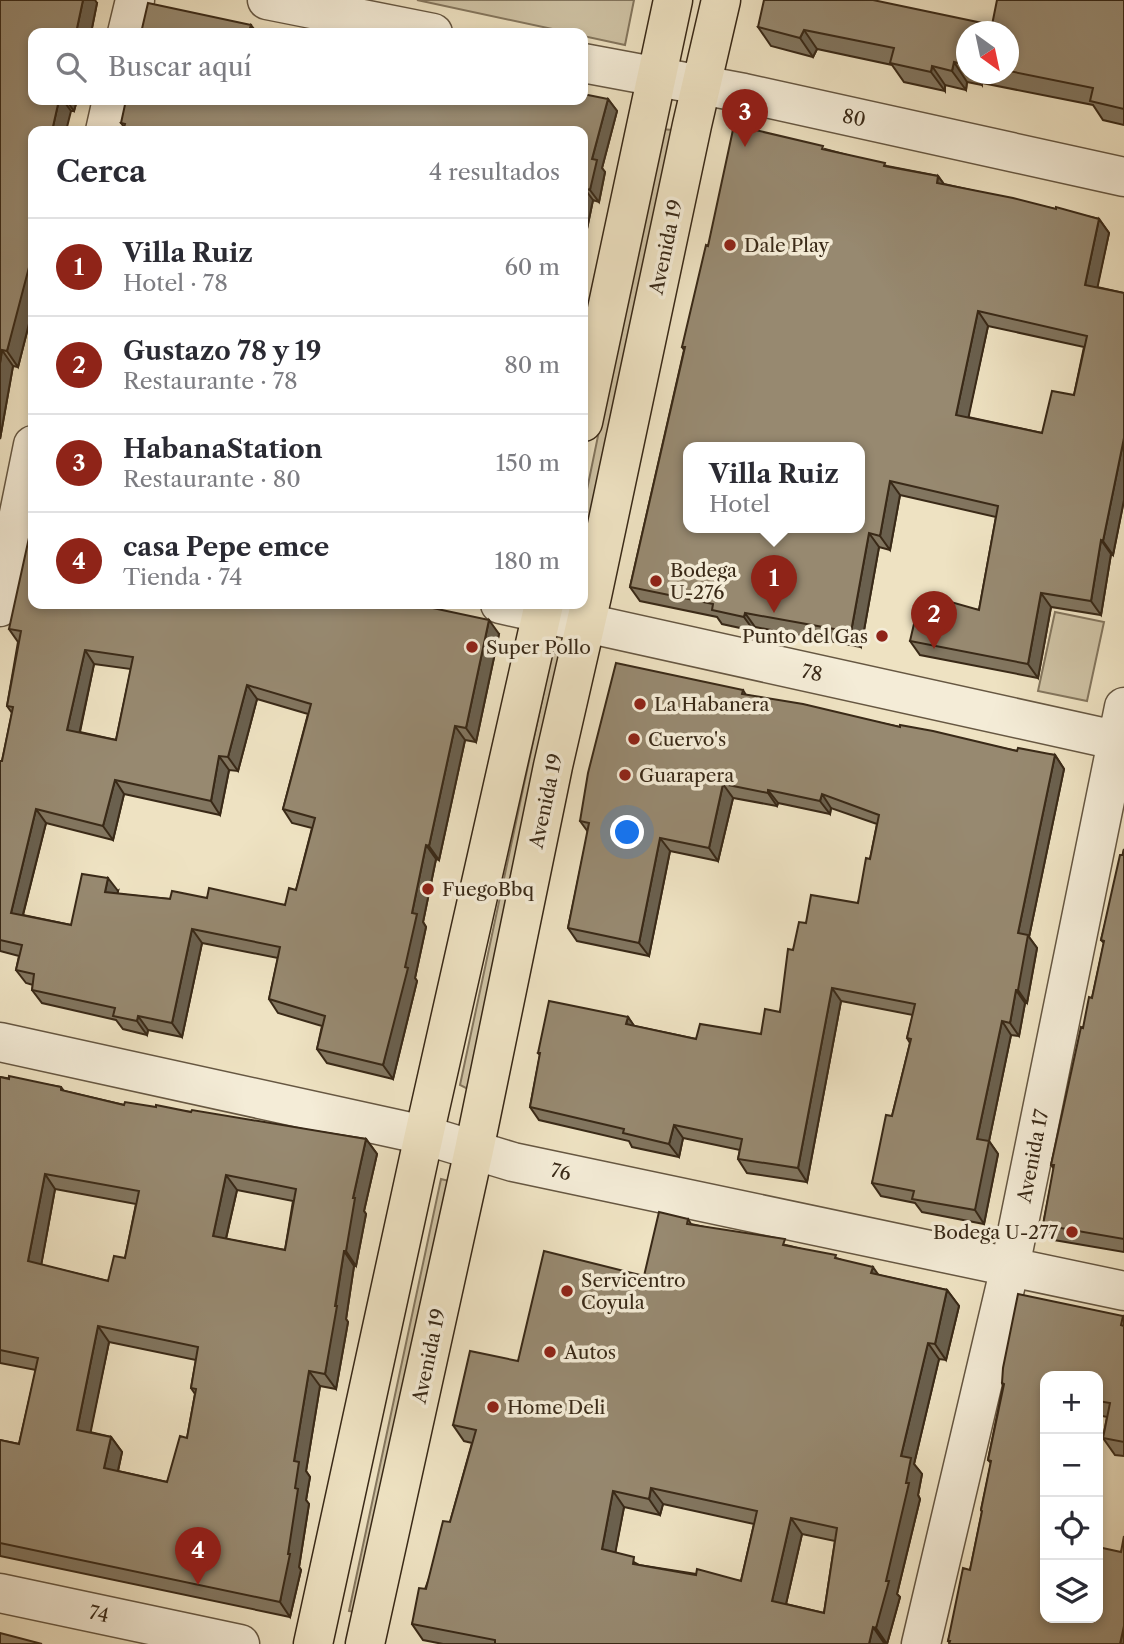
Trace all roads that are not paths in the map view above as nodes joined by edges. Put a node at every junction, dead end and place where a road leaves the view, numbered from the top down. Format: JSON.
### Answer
{"nodes":[{"id":1,"x":135,"y":0,"type":"edge"},
{"id":2,"x":267,"y":0,"type":"edge"},
{"id":3,"x":673,"y":0,"type":"edge"},
{"id":4,"x":721,"y":0,"type":"edge"},
{"id":5,"x":128,"y":28,"type":"edge"},
{"id":6,"x":408,"y":28,"type":"edge"},
{"id":7,"x":588,"y":64,"type":"edge"},
{"id":8,"x":655,"y":77,"type":"junction"},
{"id":9,"x":702,"y":86,"type":"junction"},
{"id":10,"x":111,"y":105,"type":"edge"},
{"id":11,"x":106,"y":126,"type":"edge"},
{"id":12,"x":1124,"y":177,"type":"edge"},
{"id":13,"x":588,"y":398,"type":"edge"},
{"id":14,"x":28,"y":462,"type":"edge"},
{"id":15,"x":19,"y":494,"type":"edge"},
{"id":16,"x":0,"y":607,"type":"edge"},
{"id":17,"x":543,"y":609,"type":"edge"},
{"id":18,"x":586,"y":622,"type":"junction"},
{"id":19,"x":1122,"y":730,"type":"edge"},
{"id":20,"x":0,"y":1042,"type":"edge"},
{"id":21,"x":424,"y":1135,"type":"junction"},
{"id":22,"x":474,"y":1150,"type":"junction"},
{"id":23,"x":1010,"y":1268,"type":"junction"},
{"id":24,"x":1124,"y":1291,"type":"edge"},
{"id":25,"x":0,"y":1592,"type":"edge"},
{"id":26,"x":240,"y":1644,"type":"edge"},
{"id":27,"x":313,"y":1644,"type":"edge"},
{"id":28,"x":365,"y":1644,"type":"edge"},
{"id":29,"x":921,"y":1644,"type":"edge"}],
"edges":[{"from":1,"to":5,"type":"street"},
{"from":2,"to":6,"type":"street"},
{"from":3,"to":8,"type":"main road"},
{"from":4,"to":9,"type":"main road","name":"Avenida 19"},
{"from":7,"to":8,"type":"street","name":"80"},
{"from":8,"to":9,"type":"street","name":"80"},
{"from":8,"to":13,"type":"main road"},
{"from":9,"to":12,"type":"street","name":"80"},
{"from":9,"to":18,"type":"main road","name":"Avenida 19"},
{"from":10,"to":11,"type":"street"},
{"from":14,"to":15,"type":"street"},
{"from":15,"to":16,"type":"street"},
{"from":17,"to":18,"type":"street","name":"78"},
{"from":17,"to":21,"type":"main road"},
{"from":18,"to":19,"type":"street","name":"78"},
{"from":18,"to":22,"type":"main road","name":"Avenida 19"},
{"from":19,"to":23,"type":"street","name":"Avenida 17"},
{"from":20,"to":21,"type":"street","name":"76"},
{"from":21,"to":22,"type":"street","name":"76"},
{"from":21,"to":27,"type":"main road"},
{"from":22,"to":23,"type":"street","name":"76"},
{"from":22,"to":28,"type":"main road","name":"Avenida 19"},
{"from":23,"to":24,"type":"street","name":"76"},
{"from":23,"to":29,"type":"street","name":"Avenida 17"},
{"from":25,"to":26,"type":"street","name":"74"}]}
